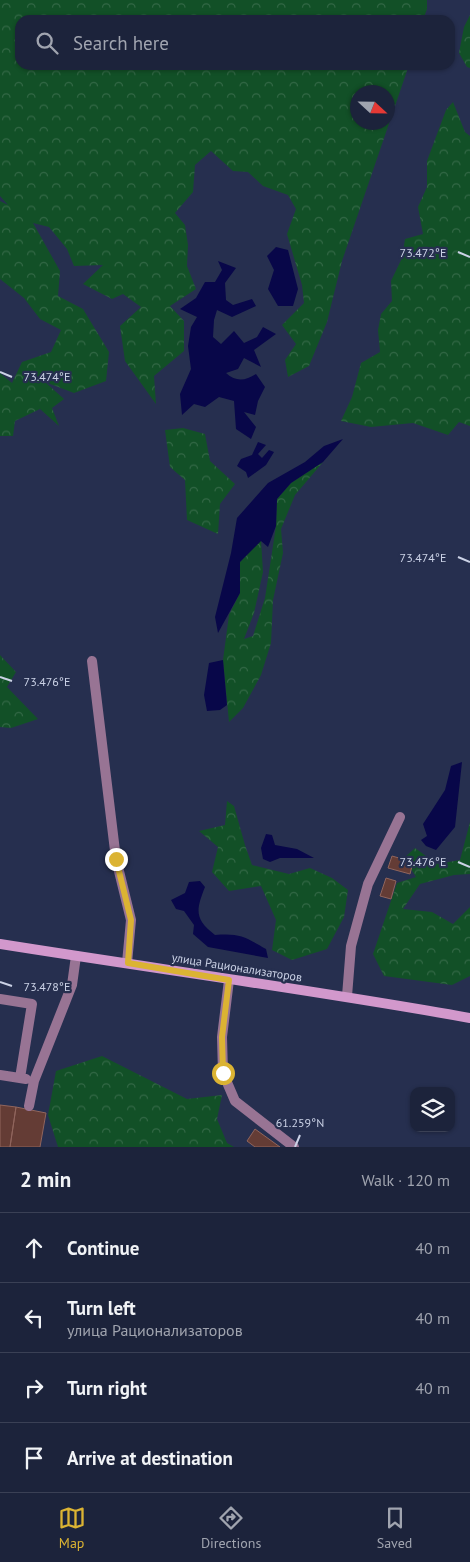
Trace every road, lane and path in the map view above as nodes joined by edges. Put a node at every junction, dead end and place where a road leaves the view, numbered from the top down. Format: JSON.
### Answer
{"nodes":[{"id":1,"x":92,"y":661,"type":"dead end"},
{"id":2,"x":400,"y":817,"type":"dead end"},
{"id":3,"x":0,"y":944,"type":"edge"},
{"id":4,"x":76,"y":956,"type":"junction"},
{"id":5,"x":128,"y":963,"type":"junction"},
{"id":6,"x":229,"y":980,"type":"junction"},
{"id":7,"x":347,"y":996,"type":"junction"},
{"id":8,"x":0,"y":999,"type":"edge"},
{"id":9,"x":470,"y":1018,"type":"edge"},
{"id":10,"x":0,"y":1075,"type":"edge"},
{"id":11,"x":20,"y":1078,"type":"junction"},
{"id":12,"x":34,"y":1081,"type":"junction"},
{"id":13,"x":29,"y":1106,"type":"dead end"},
{"id":14,"x":294,"y":1147,"type":"edge"}],
"edges":[{"from":1,"to":5,"type":"lane"},
{"from":2,"to":7,"type":"lane"},
{"from":3,"to":4,"type":"main road","name":"улица Рационализаторов"},
{"from":4,"to":5,"type":"main road","name":"улица Рационализаторов"},
{"from":4,"to":12,"type":"lane"},
{"from":5,"to":6,"type":"main road","name":"улица Рационализаторов"},
{"from":6,"to":7,"type":"main road","name":"улица Рационализаторов"},
{"from":6,"to":14,"type":"lane"},
{"from":7,"to":9,"type":"main road","name":"улица Рационализаторов"},
{"from":8,"to":11,"type":"lane"},
{"from":10,"to":11,"type":"lane"},
{"from":11,"to":12,"type":"lane"},
{"from":12,"to":13,"type":"lane"}]}
